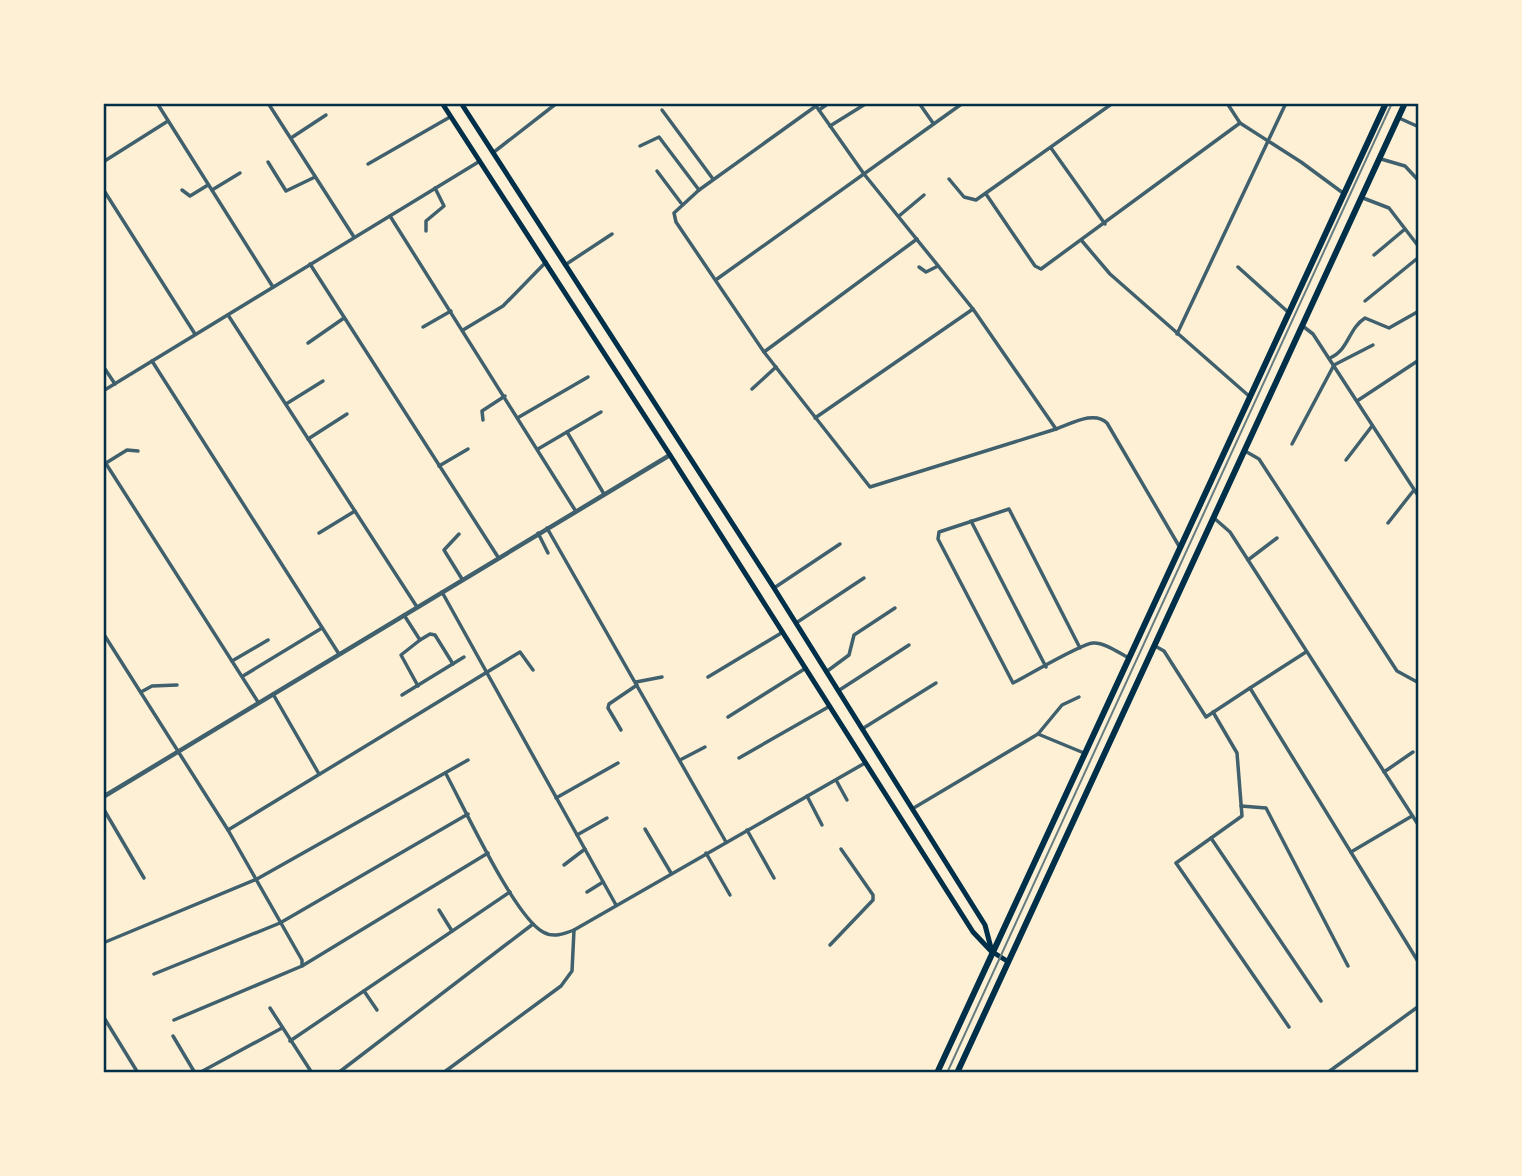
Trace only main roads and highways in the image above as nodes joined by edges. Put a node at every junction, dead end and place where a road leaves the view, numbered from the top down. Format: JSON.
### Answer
{"nodes":[{"id":1,"x":442,"y":103,"type":"edge"},
{"id":2,"x":461,"y":103,"type":"edge"},
{"id":3,"x":1386,"y":103,"type":"edge"},
{"id":4,"x":1405,"y":103,"type":"edge"},
{"id":5,"x":492,"y":153,"type":"junction"},
{"id":6,"x":480,"y":161,"type":"junction"},
{"id":7,"x":682,"y":448,"type":"junction"},
{"id":8,"x":670,"y":455,"type":"junction"},
{"id":9,"x":1187,"y":532,"type":"junction"},
{"id":10,"x":1203,"y":540,"type":"junction"},
{"id":11,"x":991,"y":951,"type":"junction"},
{"id":12,"x":1007,"y":961,"type":"junction"},
{"id":13,"x":937,"y":1073,"type":"edge"},
{"id":14,"x":957,"y":1073,"type":"edge"}],
"edges":[{"from":1,"to":6,"type":"main road"},
{"from":2,"to":5,"type":"main road"},
{"from":3,"to":9,"type":"main road"},
{"from":4,"to":10,"type":"main road"},
{"from":5,"to":6,"type":"main road"},
{"from":5,"to":7,"type":"main road"},
{"from":6,"to":8,"type":"main road"},
{"from":7,"to":8,"type":"main road"},
{"from":7,"to":11,"type":"main road"},
{"from":8,"to":11,"type":"main road"},
{"from":9,"to":10,"type":"main road"},
{"from":9,"to":11,"type":"main road"},
{"from":10,"to":12,"type":"main road"},
{"from":11,"to":12,"type":"main road"},
{"from":11,"to":13,"type":"main road"},
{"from":12,"to":14,"type":"main road"}]}
